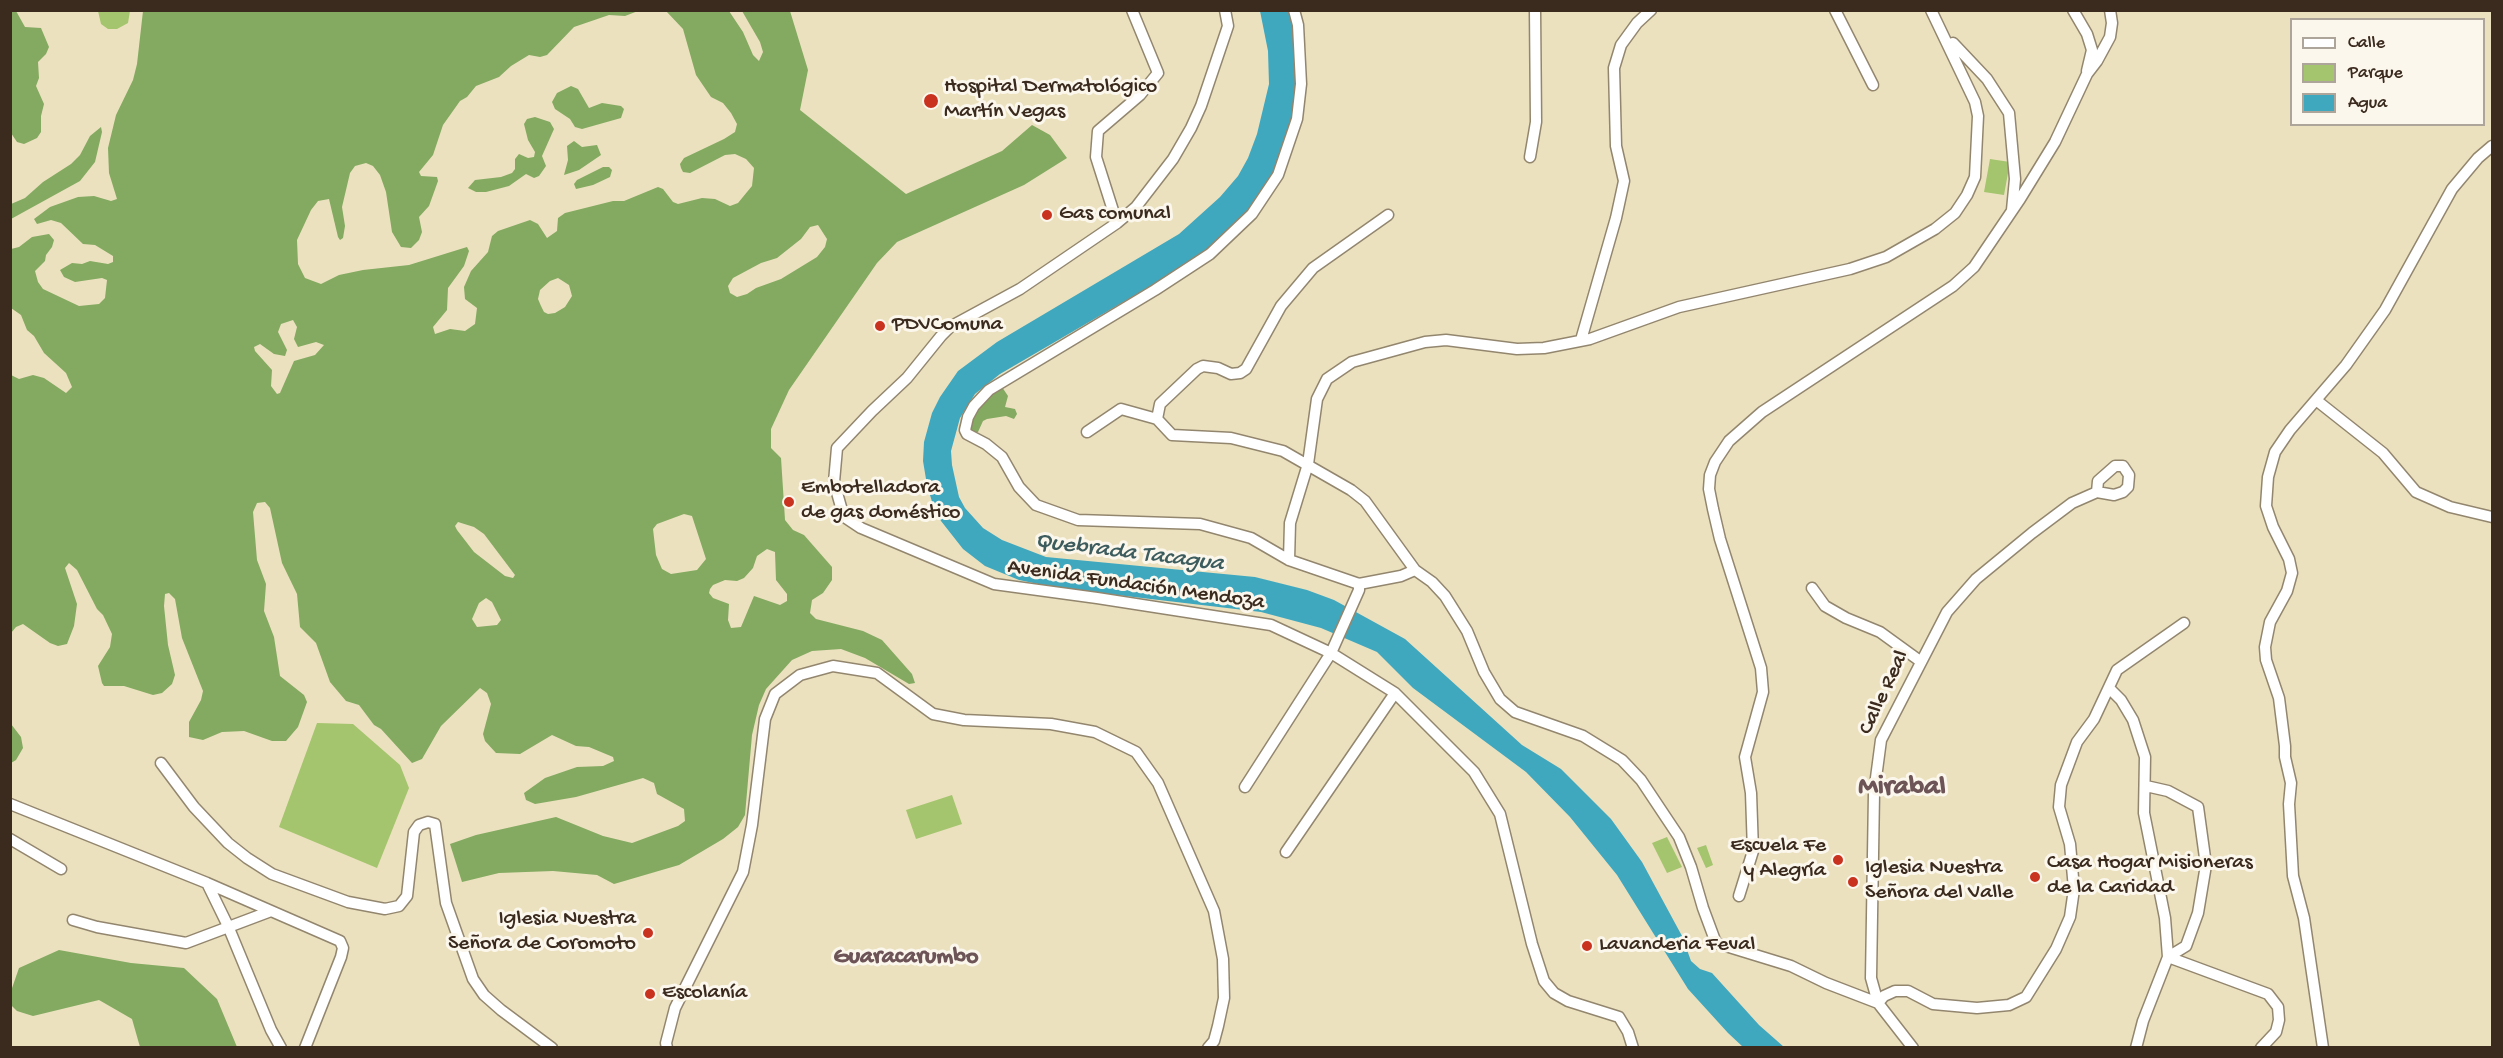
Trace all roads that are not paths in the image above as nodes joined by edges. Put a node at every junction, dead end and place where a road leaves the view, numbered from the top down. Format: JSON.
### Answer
{"nodes":[{"id":1,"x":1132,"y":10,"type":"edge"},
{"id":2,"x":1225,"y":10,"type":"edge"},
{"id":3,"x":1294,"y":10,"type":"edge"},
{"id":4,"x":1535,"y":10,"type":"edge"},
{"id":5,"x":1651,"y":10,"type":"edge"},
{"id":6,"x":1835,"y":10,"type":"edge"},
{"id":7,"x":1931,"y":10,"type":"edge"},
{"id":8,"x":2073,"y":10,"type":"edge"},
{"id":9,"x":2110,"y":10,"type":"edge"},
{"id":10,"x":1944,"y":34,"type":"junction"},
{"id":11,"x":2087,"y":74,"type":"junction"},
{"id":12,"x":1873,"y":85,"type":"dead end"},
{"id":13,"x":2493,"y":146,"type":"edge"},
{"id":14,"x":1530,"y":157,"type":"dead end"},
{"id":15,"x":2012,"y":211,"type":"junction"},
{"id":16,"x":1388,"y":215,"type":"dead end"},
{"id":17,"x":1117,"y":223,"type":"junction"},
{"id":18,"x":1581,"y":340,"type":"junction"},
{"id":19,"x":2316,"y":400,"type":"junction"},
{"id":20,"x":1158,"y":419,"type":"junction"},
{"id":21,"x":1086,"y":432,"type":"dead end"},
{"id":22,"x":1308,"y":464,"type":"junction"},
{"id":23,"x":2097,"y":492,"type":"dead end"},
{"id":24,"x":2493,"y":517,"type":"edge"},
{"id":25,"x":1289,"y":560,"type":"junction"},
{"id":26,"x":1415,"y":570,"type":"junction"},
{"id":27,"x":1359,"y":587,"type":"junction"},
{"id":28,"x":1812,"y":588,"type":"dead end"},
{"id":29,"x":2184,"y":623,"type":"dead end"},
{"id":30,"x":1331,"y":653,"type":"junction"},
{"id":31,"x":1920,"y":661,"type":"junction"},
{"id":32,"x":2110,"y":689,"type":"junction"},
{"id":33,"x":1395,"y":693,"type":"junction"},
{"id":34,"x":160,"y":763,"type":"dead end"},
{"id":35,"x":2146,"y":786,"type":"junction"},
{"id":36,"x":1245,"y":787,"type":"dead end"},
{"id":37,"x":10,"y":804,"type":"edge"},
{"id":38,"x":10,"y":839,"type":"edge"},
{"id":39,"x":1286,"y":852,"type":"dead end"},
{"id":40,"x":61,"y":869,"type":"dead end"},
{"id":41,"x":207,"y":884,"type":"junction"},
{"id":42,"x":1739,"y":896,"type":"dead end"},
{"id":43,"x":271,"y":911,"type":"junction"},
{"id":44,"x":73,"y":920,"type":"dead end"},
{"id":45,"x":228,"y":926,"type":"junction"},
{"id":46,"x":2168,"y":957,"type":"junction"},
{"id":47,"x":1878,"y":1003,"type":"junction"},
{"id":48,"x":1211,"y":1045,"type":"edge"},
{"id":49,"x":280,"y":1047,"type":"edge"},
{"id":50,"x":305,"y":1047,"type":"edge"},
{"id":51,"x":552,"y":1047,"type":"edge"},
{"id":52,"x":667,"y":1047,"type":"edge"},
{"id":53,"x":1633,"y":1047,"type":"edge"},
{"id":54,"x":1913,"y":1047,"type":"edge"},
{"id":55,"x":2136,"y":1047,"type":"edge"},
{"id":56,"x":2261,"y":1047,"type":"edge"},
{"id":57,"x":2323,"y":1047,"type":"edge"}],
"edges":[{"from":1,"to":17,"type":"street"},
{"from":2,"to":17,"type":"street","name":"Avenida Fundación Mendoza"},
{"from":3,"to":25,"type":"street"},
{"from":4,"to":14,"type":"street"},
{"from":5,"to":18,"type":"street"},
{"from":6,"to":12,"type":"street"},
{"from":7,"to":10,"type":"street"},
{"from":8,"to":11,"type":"street"},
{"from":9,"to":11,"type":"street"},
{"from":10,"to":15,"type":"street"},
{"from":10,"to":18,"type":"street"},
{"from":11,"to":15,"type":"street"},
{"from":13,"to":19,"type":"street"},
{"from":15,"to":42,"type":"street"},
{"from":16,"to":20,"type":"street"},
{"from":17,"to":30,"type":"street","name":"Avenida Fundación Mendoza"},
{"from":18,"to":22,"type":"street"},
{"from":19,"to":24,"type":"street"},
{"from":19,"to":57,"type":"street"},
{"from":20,"to":21,"type":"street"},
{"from":20,"to":22,"type":"street"},
{"from":22,"to":25,"type":"street"},
{"from":22,"to":26,"type":"street"},
{"from":23,"to":31,"type":"street","name":"Calle Real"},
{"from":25,"to":27,"type":"street"},
{"from":26,"to":27,"type":"street"},
{"from":26,"to":47,"type":"street"},
{"from":27,"to":30,"type":"street"},
{"from":28,"to":31,"type":"street"},
{"from":29,"to":32,"type":"street"},
{"from":30,"to":33,"type":"street","name":"Avenida Fundación Mendoza"},
{"from":30,"to":36,"type":"street"},
{"from":31,"to":47,"type":"street","name":"Calle Real"},
{"from":32,"to":35,"type":"street"},
{"from":32,"to":47,"type":"street"},
{"from":33,"to":39,"type":"street"},
{"from":33,"to":53,"type":"street","name":"Avenida Fundación Mendoza"},
{"from":34,"to":51,"type":"street"},
{"from":35,"to":46,"type":"street"},
{"from":35,"to":46,"type":"street"},
{"from":37,"to":41,"type":"street"},
{"from":38,"to":40,"type":"street"},
{"from":41,"to":43,"type":"street"},
{"from":41,"to":45,"type":"street"},
{"from":43,"to":45,"type":"street"},
{"from":43,"to":50,"type":"street"},
{"from":44,"to":45,"type":"street"},
{"from":45,"to":49,"type":"street"},
{"from":46,"to":55,"type":"street"},
{"from":46,"to":56,"type":"street"},
{"from":47,"to":54,"type":"street","name":"Calle Real"},
{"from":48,"to":52,"type":"street"}]}
